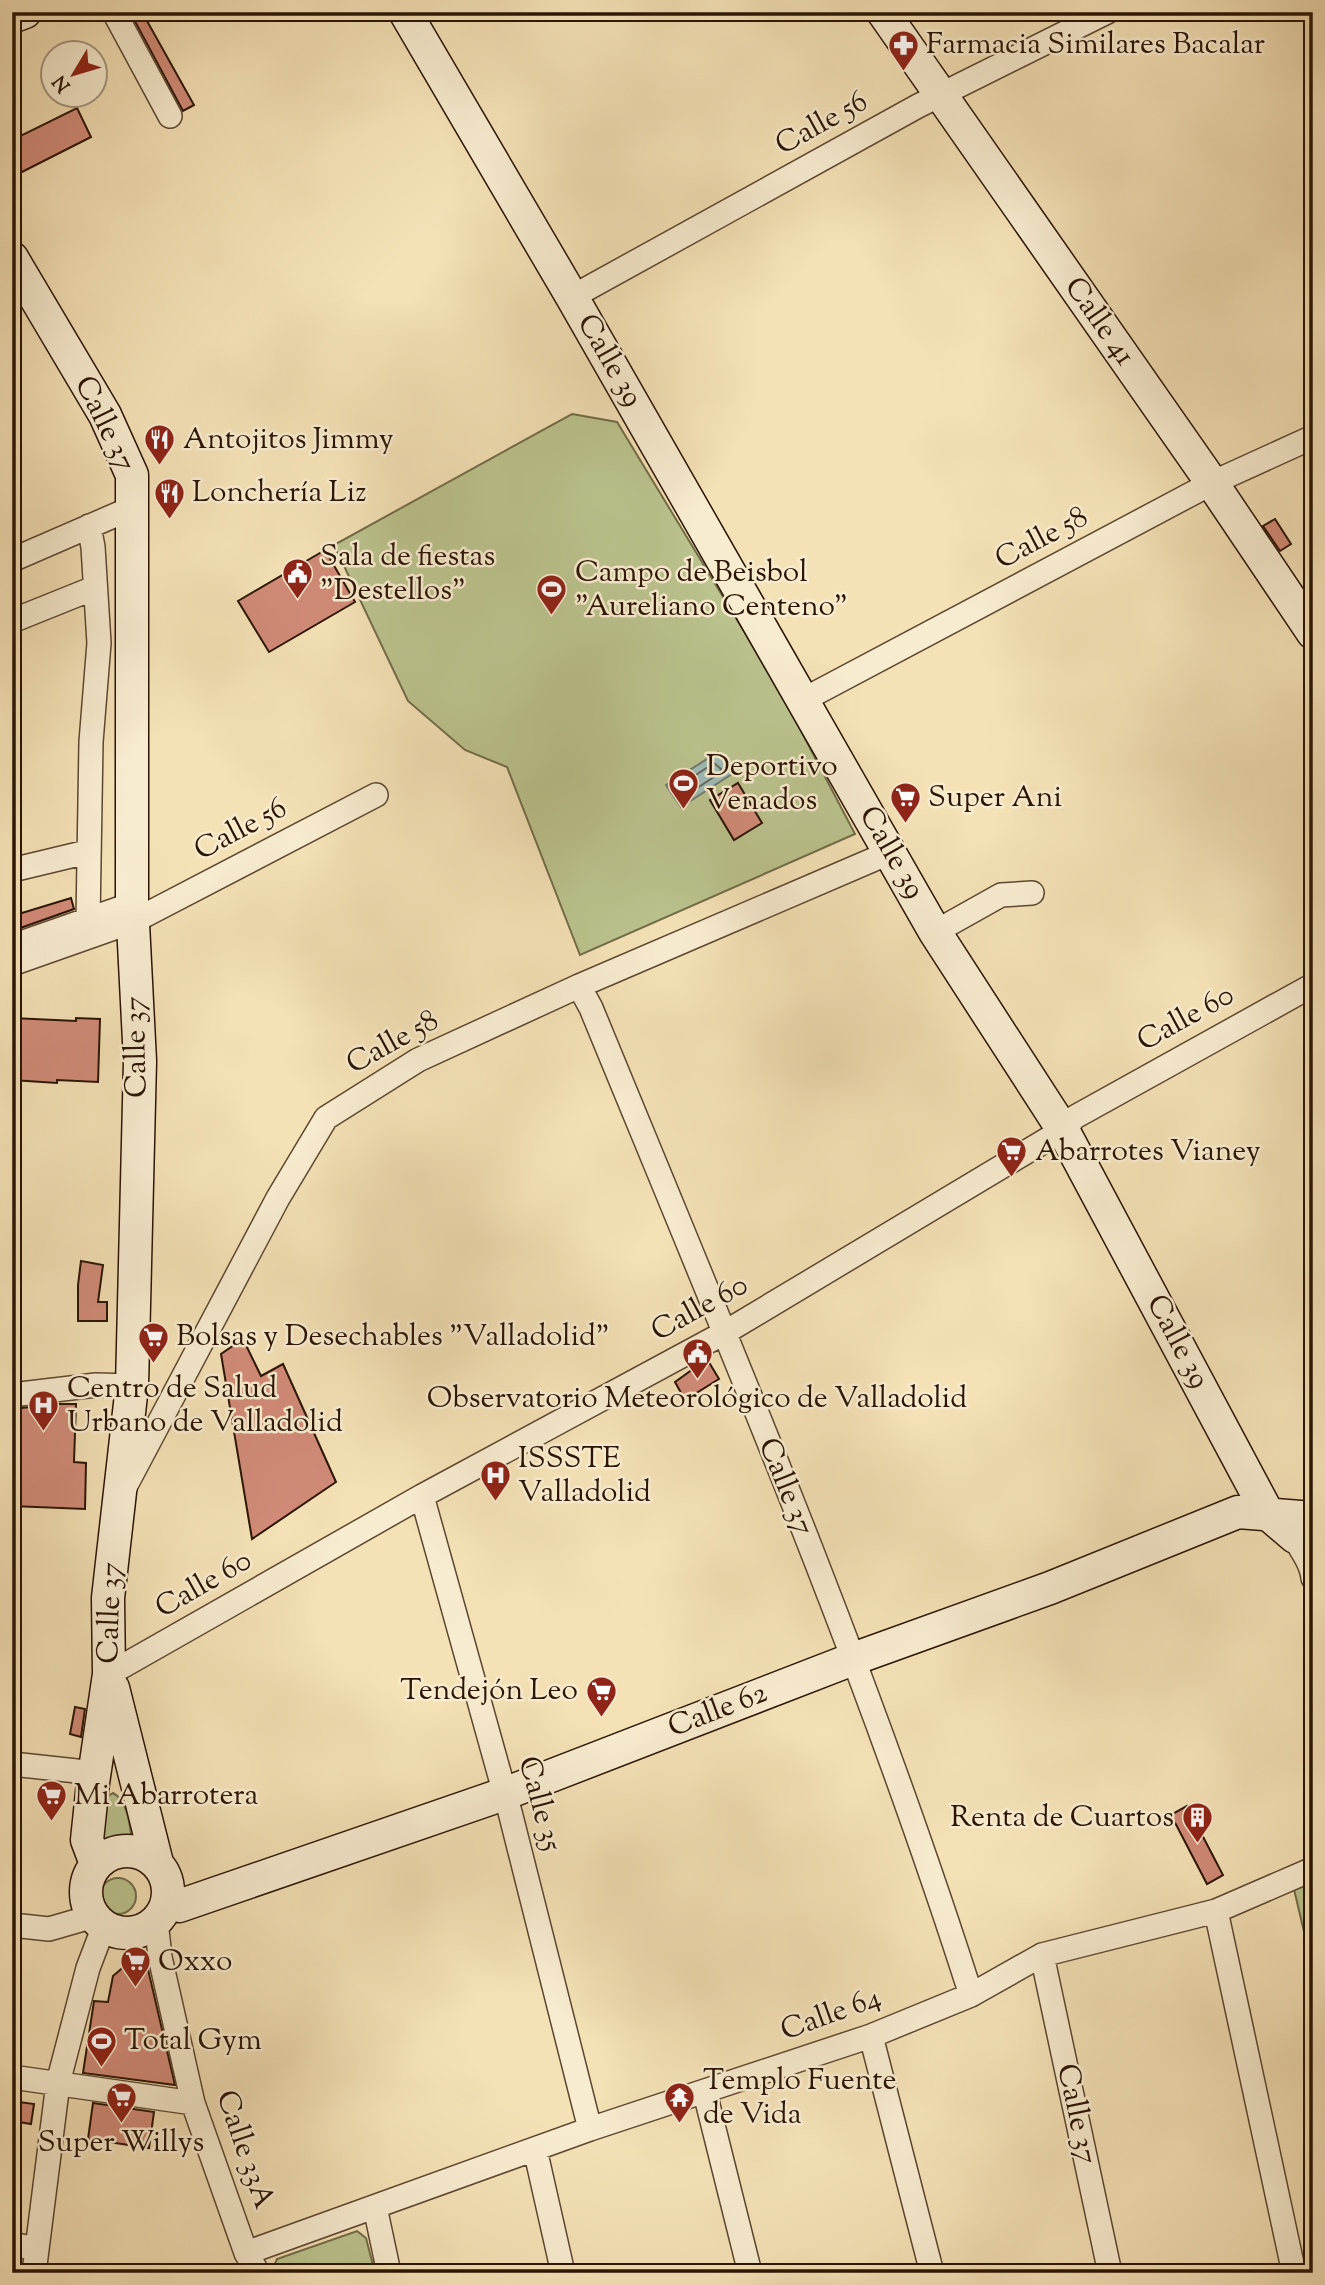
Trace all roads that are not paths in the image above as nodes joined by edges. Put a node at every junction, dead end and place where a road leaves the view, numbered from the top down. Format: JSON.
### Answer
{"nodes":[{"id":1,"x":25,"y":12,"type":"edge"},
{"id":2,"x":114,"y":12,"type":"edge"},
{"id":3,"x":405,"y":12,"type":"edge"},
{"id":4,"x":883,"y":12,"type":"edge"},
{"id":5,"x":1107,"y":12,"type":"edge"},
{"id":6,"x":12,"y":17,"type":"edge"},
{"id":7,"x":941,"y":97,"type":"junction"},
{"id":8,"x":170,"y":116,"type":"dead end"},
{"id":9,"x":12,"y":258,"type":"edge"},
{"id":10,"x":572,"y":297,"type":"junction"},
{"id":11,"x":1313,"y":437,"type":"edge"},
{"id":12,"x":1212,"y":484,"type":"junction"},
{"id":13,"x":134,"y":507,"type":"junction"},
{"id":14,"x":89,"y":526,"type":"junction"},
{"id":15,"x":12,"y":561,"type":"edge"},
{"id":16,"x":94,"y":588,"type":"junction"},
{"id":17,"x":12,"y":621,"type":"edge"},
{"id":18,"x":1313,"y":633,"type":"edge"},
{"id":19,"x":803,"y":701,"type":"junction"},
{"id":20,"x":376,"y":794,"type":"dead end"},
{"id":21,"x":88,"y":852,"type":"junction"},
{"id":22,"x":891,"y":852,"type":"junction"},
{"id":23,"x":12,"y":870,"type":"edge"},
{"id":24,"x":1032,"y":893,"type":"dead end"},
{"id":25,"x":133,"y":913,"type":"junction"},
{"id":26,"x":88,"y":920,"type":"junction"},
{"id":27,"x":935,"y":932,"type":"junction"},
{"id":28,"x":12,"y":946,"type":"edge"},
{"id":29,"x":12,"y":964,"type":"edge"},
{"id":30,"x":1313,"y":985,"type":"edge"},
{"id":31,"x":579,"y":986,"type":"junction"},
{"id":32,"x":1063,"y":1130,"type":"junction"},
{"id":33,"x":724,"y":1333,"type":"junction"},
{"id":34,"x":132,"y":1385,"type":"junction"},
{"id":35,"x":12,"y":1395,"type":"edge"},
{"id":36,"x":422,"y":1496,"type":"junction"},
{"id":37,"x":119,"y":1499,"type":"junction"},
{"id":38,"x":1296,"y":1525,"type":"edge"},
{"id":39,"x":1313,"y":1578,"type":"edge"},
{"id":40,"x":853,"y":1659,"type":"junction"},
{"id":41,"x":109,"y":1674,"type":"junction"},
{"id":42,"x":12,"y":1764,"type":"edge"},
{"id":43,"x":95,"y":1773,"type":"junction"},
{"id":44,"x":504,"y":1794,"type":"junction"},
{"id":45,"x":157,"y":1863,"type":"junction"},
{"id":46,"x":96,"y":1864,"type":"junction"},
{"id":47,"x":1313,"y":1869,"type":"edge"},
{"id":48,"x":162,"y":1910,"type":"junction"},
{"id":49,"x":1216,"y":1911,"type":"junction"},
{"id":50,"x":99,"y":1921,"type":"junction"},
{"id":51,"x":12,"y":1925,"type":"edge"},
{"id":52,"x":1042,"y":1955,"type":"junction"},
{"id":53,"x":971,"y":1995,"type":"junction"},
{"id":54,"x":871,"y":2036,"type":"junction"},
{"id":55,"x":12,"y":2077,"type":"edge"},
{"id":56,"x":58,"y":2083,"type":"junction"},
{"id":57,"x":705,"y":2093,"type":"junction"},
{"id":58,"x":193,"y":2103,"type":"junction"},
{"id":59,"x":590,"y":2129,"type":"junction"},
{"id":60,"x":535,"y":2149,"type":"junction"},
{"id":61,"x":375,"y":2207,"type":"junction"},
{"id":62,"x":12,"y":2244,"type":"edge"},
{"id":63,"x":36,"y":2249,"type":"junction"},
{"id":64,"x":252,"y":2263,"type":"edge"},
{"id":65,"x":34,"y":2273,"type":"edge"},
{"id":66,"x":389,"y":2273,"type":"edge"},
{"id":67,"x":563,"y":2273,"type":"edge"},
{"id":68,"x":750,"y":2273,"type":"edge"},
{"id":69,"x":932,"y":2273,"type":"edge"},
{"id":70,"x":1110,"y":2273,"type":"edge"},
{"id":71,"x":1293,"y":2273,"type":"edge"}],
"edges":[{"from":1,"to":6,"type":"street"},
{"from":2,"to":8,"type":"street"},
{"from":3,"to":10,"type":"street","name":"Calle 39"},
{"from":4,"to":7,"type":"street","name":"Calle 41"},
{"from":5,"to":7,"type":"street","name":"Calle 56"},
{"from":7,"to":10,"type":"street","name":"Calle 56"},
{"from":7,"to":12,"type":"street","name":"Calle 41"},
{"from":9,"to":13,"type":"street","name":"Calle 37"},
{"from":10,"to":19,"type":"street","name":"Calle 39"},
{"from":11,"to":12,"type":"street","name":"Calle 58"},
{"from":12,"to":18,"type":"street","name":"Calle 41"},
{"from":12,"to":19,"type":"street","name":"Calle 58"},
{"from":13,"to":14,"type":"street"},
{"from":13,"to":25,"type":"street","name":"Calle 37"},
{"from":14,"to":15,"type":"street"},
{"from":14,"to":16,"type":"street"},
{"from":16,"to":17,"type":"street"},
{"from":16,"to":21,"type":"street"},
{"from":19,"to":22,"type":"street","name":"Calle 39"},
{"from":20,"to":25,"type":"street","name":"Calle 56"},
{"from":21,"to":23,"type":"street"},
{"from":21,"to":26,"type":"street"},
{"from":22,"to":27,"type":"street","name":"Calle 39"},
{"from":22,"to":31,"type":"street","name":"Calle 58"},
{"from":24,"to":27,"type":"street"},
{"from":25,"to":26,"type":"street"},
{"from":25,"to":29,"type":"street"},
{"from":25,"to":34,"type":"street","name":"Calle 37"},
{"from":26,"to":28,"type":"street"},
{"from":27,"to":32,"type":"street","name":"Calle 39"},
{"from":30,"to":32,"type":"street","name":"Calle 60"},
{"from":31,"to":33,"type":"street","name":"Calle 37"},
{"from":31,"to":37,"type":"street","name":"Calle 58"},
{"from":32,"to":33,"type":"street","name":"Calle 60"},
{"from":32,"to":38,"type":"street","name":"Calle 39"},
{"from":33,"to":36,"type":"street","name":"Calle 60"},
{"from":33,"to":40,"type":"street","name":"Calle 37"},
{"from":34,"to":35,"type":"street"},
{"from":34,"to":37,"type":"street","name":"Calle 37"},
{"from":36,"to":41,"type":"street","name":"Calle 60"},
{"from":36,"to":44,"type":"street","name":"Calle 35"},
{"from":37,"to":41,"type":"street","name":"Calle 37"},
{"from":38,"to":39,"type":"street","name":"Calle 39"},
{"from":38,"to":40,"type":"street","name":"Calle 62"},
{"from":40,"to":44,"type":"street","name":"Calle 62"},
{"from":40,"to":53,"type":"street","name":"Calle 37"},
{"from":41,"to":43,"type":"street","name":"Calle 37"},
{"from":41,"to":45,"type":"street"},
{"from":42,"to":43,"type":"street"},
{"from":43,"to":46,"type":"street","name":"Calle 37"},
{"from":44,"to":48,"type":"street","name":"Calle 62"},
{"from":44,"to":59,"type":"street","name":"Calle 35"},
{"from":45,"to":46,"type":"street"},
{"from":45,"to":48,"type":"street"},
{"from":46,"to":50,"type":"street"},
{"from":47,"to":49,"type":"street","name":"Calle 64"},
{"from":48,"to":50,"type":"street"},
{"from":48,"to":58,"type":"street","name":"Calle 33A"},
{"from":49,"to":52,"type":"street","name":"Calle 64"},
{"from":49,"to":71,"type":"street"},
{"from":50,"to":51,"type":"street"},
{"from":50,"to":56,"type":"street"},
{"from":52,"to":53,"type":"street","name":"Calle 64"},
{"from":52,"to":70,"type":"street","name":"Calle 37"},
{"from":53,"to":54,"type":"street","name":"Calle 64"},
{"from":54,"to":57,"type":"street","name":"Calle 64"},
{"from":54,"to":69,"type":"street"},
{"from":55,"to":56,"type":"street"},
{"from":56,"to":58,"type":"street"},
{"from":56,"to":63,"type":"street"},
{"from":57,"to":59,"type":"street","name":"Calle 64"},
{"from":57,"to":68,"type":"street"},
{"from":58,"to":64,"type":"street","name":"Calle 33A"},
{"from":59,"to":60,"type":"street","name":"Calle 64"},
{"from":60,"to":61,"type":"street","name":"Calle 64"},
{"from":60,"to":67,"type":"street"},
{"from":61,"to":64,"type":"street","name":"Calle 64"},
{"from":61,"to":66,"type":"street"},
{"from":62,"to":63,"type":"street"},
{"from":63,"to":65,"type":"street"}]}
